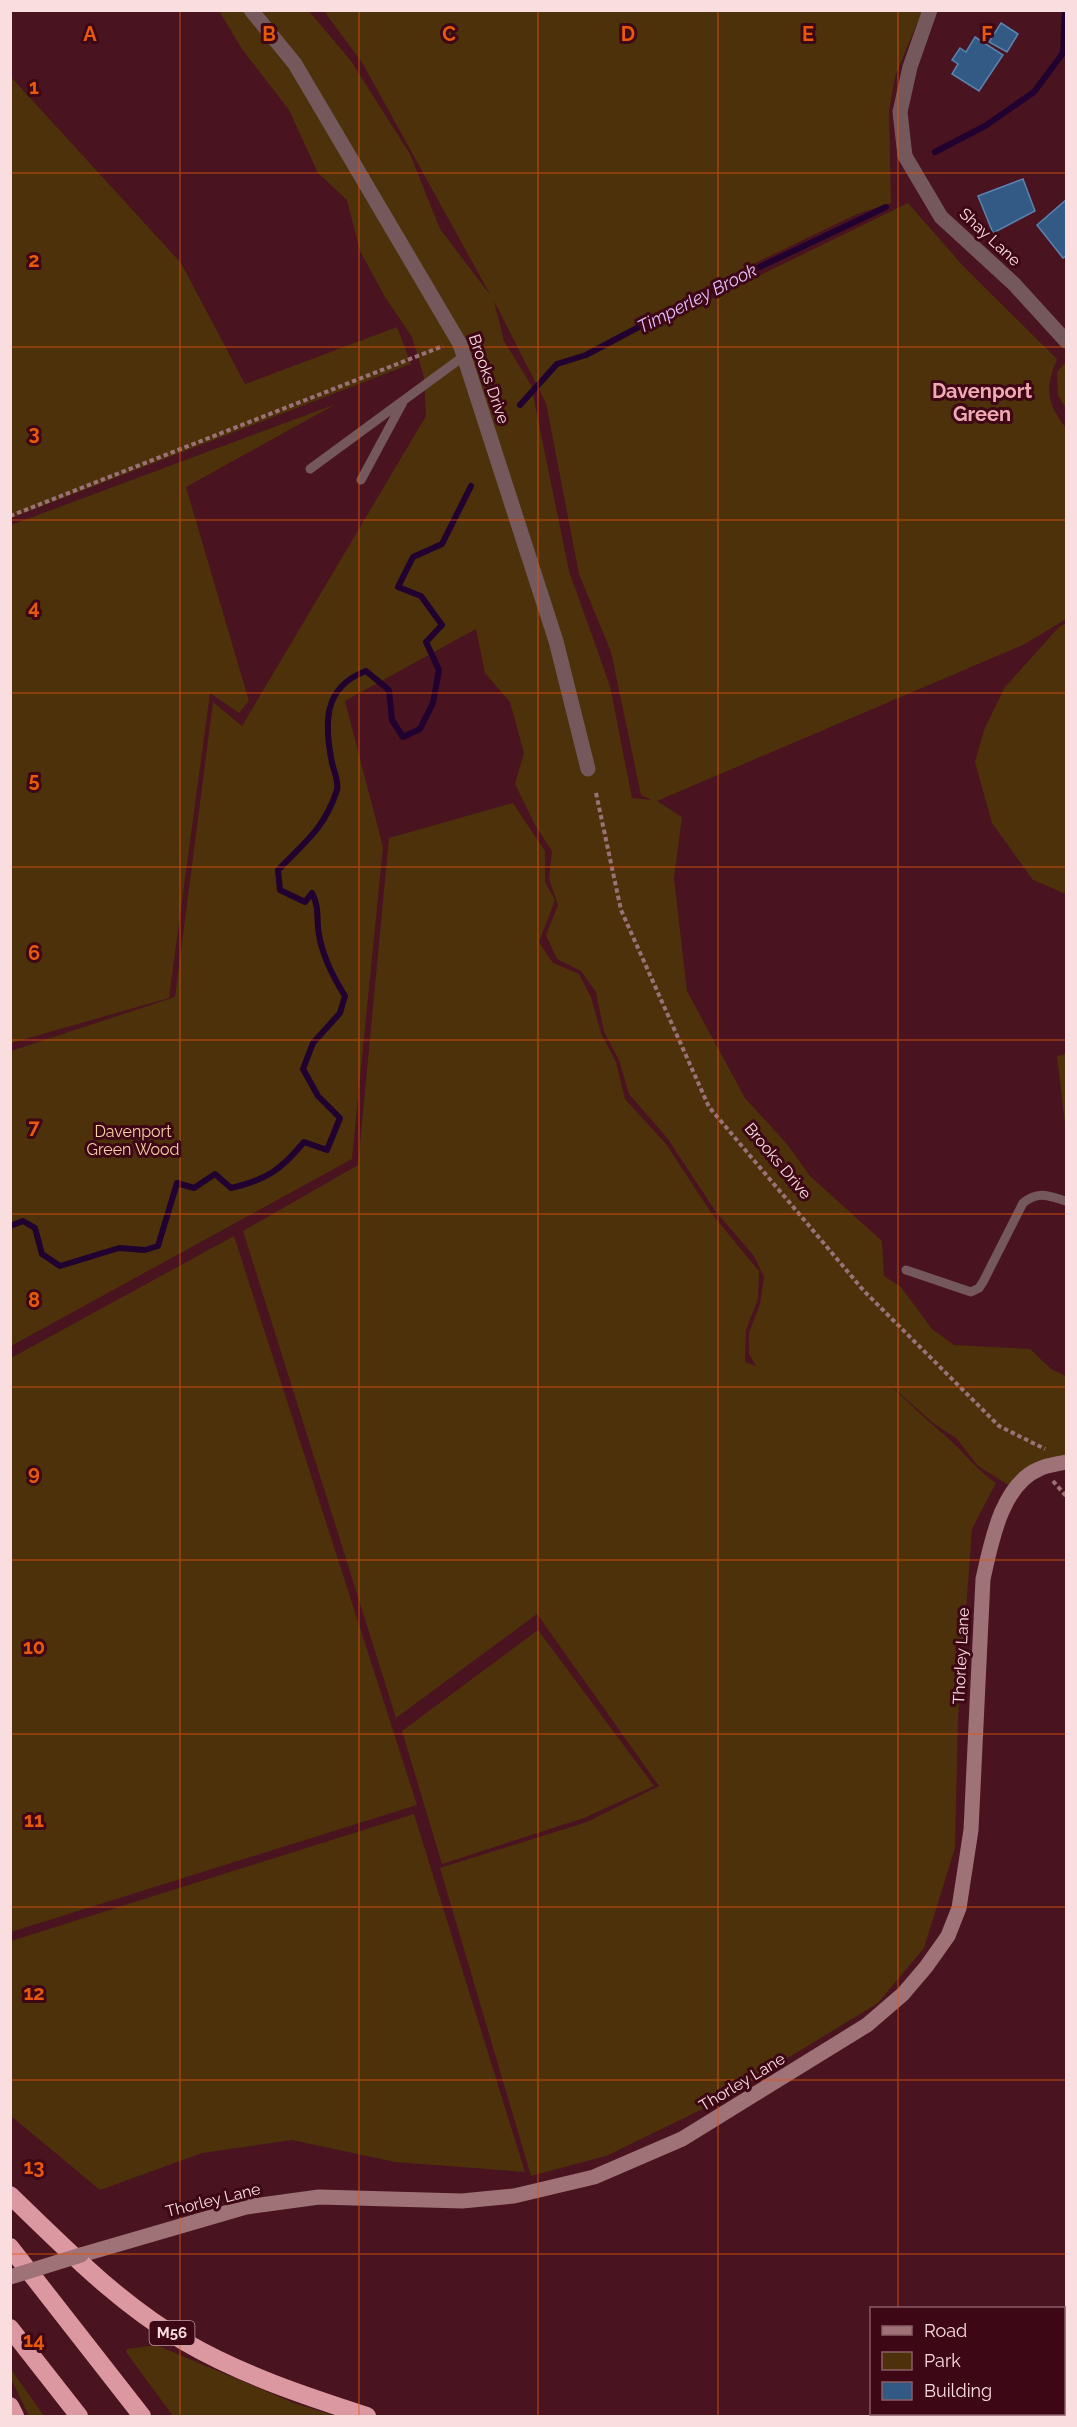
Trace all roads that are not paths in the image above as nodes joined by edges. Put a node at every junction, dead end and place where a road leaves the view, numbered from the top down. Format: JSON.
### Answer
{"nodes":[{"id":1,"x":251,"y":10,"type":"edge"},
{"id":2,"x":930,"y":10,"type":"edge"},
{"id":3,"x":1066,"y":341,"type":"edge"},
{"id":4,"x":464,"y":356,"type":"junction"},
{"id":5,"x":405,"y":400,"type":"junction"},
{"id":6,"x":309,"y":470,"type":"dead end"},
{"id":7,"x":361,"y":480,"type":"dead end"},
{"id":8,"x":588,"y":769,"type":"dead end"},
{"id":9,"x":1066,"y":1201,"type":"edge"},
{"id":10,"x":906,"y":1270,"type":"dead end"},
{"id":11,"x":1066,"y":1462,"type":"edge"},
{"id":12,"x":10,"y":2195,"type":"edge"},
{"id":13,"x":10,"y":2247,"type":"edge"},
{"id":14,"x":10,"y":2277,"type":"edge"},
{"id":15,"x":10,"y":2328,"type":"edge"},
{"id":16,"x":10,"y":2406,"type":"edge"},
{"id":17,"x":15,"y":2416,"type":"edge"},
{"id":18,"x":79,"y":2416,"type":"edge"},
{"id":19,"x":142,"y":2416,"type":"edge"},
{"id":20,"x":367,"y":2416,"type":"edge"}],
"edges":[{"from":1,"to":4,"type":"street","name":"Brooks Drive"},
{"from":2,"to":3,"type":"street","name":"Shay Lane"},
{"from":4,"to":5,"type":"lane"},
{"from":4,"to":8,"type":"street","name":"Brooks Drive"},
{"from":5,"to":6,"type":"lane"},
{"from":5,"to":7,"type":"lane"},
{"from":9,"to":10,"type":"lane"},
{"from":11,"to":14,"type":"street","name":"Thorley Lane","bridge":true},
{"from":12,"to":20,"type":"highway","number":"M56"},
{"from":13,"to":19,"type":"highway"},
{"from":15,"to":18,"type":"highway"},
{"from":16,"to":17,"type":"highway"}]}
